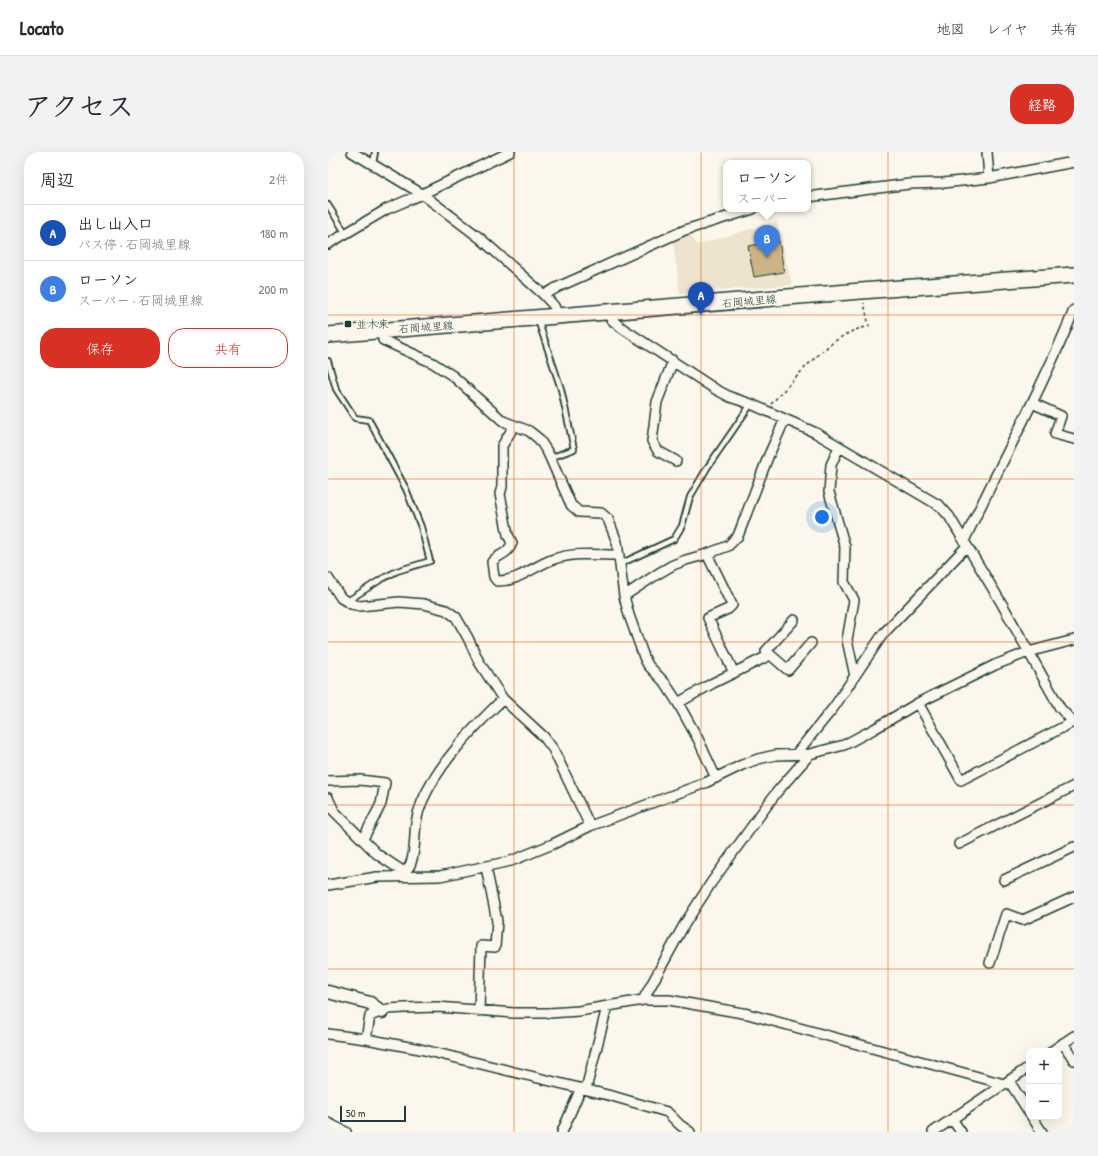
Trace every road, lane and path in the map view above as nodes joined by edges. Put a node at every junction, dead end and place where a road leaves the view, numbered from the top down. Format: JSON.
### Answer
{"nodes":[{"id":1,"x":352,"y":152,"type":"edge"},
{"id":2,"x":375,"y":152,"type":"edge"},
{"id":3,"x":510,"y":152,"type":"edge"},
{"id":4,"x":987,"y":152,"type":"edge"},
{"id":5,"x":1074,"y":162,"type":"edge"},
{"id":6,"x":373,"y":165,"type":"junction"},
{"id":7,"x":989,"y":178,"type":"junction"},
{"id":8,"x":422,"y":194,"type":"junction"},
{"id":9,"x":811,"y":197,"type":"edge"},
{"id":10,"x":328,"y":205,"type":"edge"},
{"id":11,"x":742,"y":212,"type":"edge"},
{"id":12,"x":346,"y":234,"type":"junction"},
{"id":13,"x":328,"y":244,"type":"edge"},
{"id":14,"x":1074,"y":275,"type":"edge"},
{"id":15,"x":861,"y":291,"type":"junction"},
{"id":16,"x":544,"y":295,"type":"junction"},
{"id":17,"x":1074,"y":310,"type":"edge"},
{"id":18,"x":607,"y":313,"type":"junction"},
{"id":19,"x":559,"y":317,"type":"junction"},
{"id":20,"x":538,"y":318,"type":"junction"},
{"id":21,"x":328,"y":336,"type":"edge"},
{"id":22,"x":383,"y":340,"type":"dead end"},
{"id":23,"x":328,"y":360,"type":"edge"},
{"id":24,"x":672,"y":360,"type":"junction"},
{"id":25,"x":1032,"y":403,"type":"junction"},
{"id":26,"x":751,"y":404,"type":"junction"},
{"id":27,"x":764,"y":411,"type":"junction"},
{"id":28,"x":785,"y":419,"type":"junction"},
{"id":29,"x":514,"y":426,"type":"junction"},
{"id":30,"x":1074,"y":439,"type":"edge"},
{"id":31,"x":839,"y":446,"type":"junction"},
{"id":32,"x":550,"y":458,"type":"junction"},
{"id":33,"x":676,"y":461,"type":"dead end"},
{"id":34,"x":966,"y":544,"type":"junction"},
{"id":35,"x":707,"y":554,"type":"junction"},
{"id":36,"x":620,"y":559,"type":"junction"},
{"id":37,"x":328,"y":578,"type":"edge"},
{"id":38,"x":624,"y":596,"type":"junction"},
{"id":39,"x":346,"y":602,"type":"junction"},
{"id":40,"x":794,"y":620,"type":"dead end"},
{"id":41,"x":1074,"y":640,"type":"edge"},
{"id":42,"x":811,"y":643,"type":"dead end"},
{"id":43,"x":1028,"y":652,"type":"junction"},
{"id":44,"x":770,"y":655,"type":"junction"},
{"id":45,"x":734,"y":673,"type":"junction"},
{"id":46,"x":855,"y":676,"type":"junction"},
{"id":47,"x":503,"y":699,"type":"junction"},
{"id":48,"x":678,"y":702,"type":"junction"},
{"id":49,"x":918,"y":703,"type":"junction"},
{"id":50,"x":1073,"y":723,"type":"edge"},
{"id":51,"x":796,"y":754,"type":"junction"},
{"id":52,"x":810,"y":754,"type":"junction"},
{"id":53,"x":716,"y":778,"type":"junction"},
{"id":54,"x":328,"y":781,"type":"edge"},
{"id":55,"x":1074,"y":786,"type":"edge"},
{"id":56,"x":328,"y":798,"type":"edge"},
{"id":57,"x":590,"y":826,"type":"junction"},
{"id":58,"x":363,"y":839,"type":"junction"},
{"id":59,"x":960,"y":844,"type":"dead end"},
{"id":60,"x":1074,"y":847,"type":"edge"},
{"id":61,"x":486,"y":867,"type":"junction"},
{"id":62,"x":404,"y":874,"type":"junction"},
{"id":63,"x":1004,"y":880,"type":"dead end"},
{"id":64,"x":328,"y":884,"type":"edge"},
{"id":65,"x":1074,"y":897,"type":"edge"},
{"id":66,"x":990,"y":963,"type":"dead end"},
{"id":67,"x":328,"y":992,"type":"edge"},
{"id":68,"x":643,"y":1000,"type":"junction"},
{"id":69,"x":607,"y":1007,"type":"junction"},
{"id":70,"x":479,"y":1011,"type":"junction"},
{"id":71,"x":382,"y":1012,"type":"junction"},
{"id":72,"x":328,"y":1034,"type":"edge"},
{"id":73,"x":1074,"y":1036,"type":"edge"},
{"id":74,"x":366,"y":1039,"type":"junction"},
{"id":75,"x":1063,"y":1044,"type":"junction"},
{"id":76,"x":1057,"y":1048,"type":"edge"},
{"id":77,"x":1074,"y":1060,"type":"edge"},
{"id":78,"x":1026,"y":1069,"type":"edge"},
{"id":79,"x":1006,"y":1083,"type":"junction"},
{"id":80,"x":583,"y":1088,"type":"junction"},
{"id":81,"x":1026,"y":1108,"type":"edge"},
{"id":82,"x":952,"y":1119,"type":"junction"},
{"id":83,"x":1034,"y":1120,"type":"edge"},
{"id":84,"x":328,"y":1123,"type":"edge"},
{"id":85,"x":688,"y":1131,"type":"edge"},
{"id":86,"x":346,"y":1132,"type":"edge"},
{"id":87,"x":562,"y":1132,"type":"edge"},
{"id":88,"x":933,"y":1132,"type":"edge"},
{"id":89,"x":961,"y":1132,"type":"edge"},
{"id":90,"x":1042,"y":1132,"type":"edge"}],
"edges":[{"from":1,"to":6,"type":"street"},
{"from":2,"to":6,"type":"lane"},
{"from":3,"to":8,"type":"street"},
{"from":4,"to":7,"type":"street"},
{"from":5,"to":7,"type":"street"},
{"from":6,"to":8,"type":"street"},
{"from":7,"to":9,"type":"street"},
{"from":8,"to":12,"type":"street"},
{"from":8,"to":16,"type":"street"},
{"from":10,"to":12,"type":"lane"},
{"from":11,"to":16,"type":"street"},
{"from":12,"to":13,"type":"street"},
{"from":14,"to":15,"type":"main road","name":"石岡城里線"},
{"from":15,"to":18,"type":"main road","name":"石岡城里線"},
{"from":15,"to":27,"type":"path"},
{"from":16,"to":19,"type":"street"},
{"from":17,"to":25,"type":"street"},
{"from":18,"to":19,"type":"main road","name":"石岡城里線"},
{"from":18,"to":24,"type":"street"},
{"from":19,"to":20,"type":"main road","name":"石岡城里線"},
{"from":20,"to":21,"type":"main road","name":"石岡城里線"},
{"from":20,"to":32,"type":"lane"},
{"from":22,"to":29,"type":"street"},
{"from":23,"to":39,"type":"lane"},
{"from":24,"to":26,"type":"street"},
{"from":24,"to":33,"type":"street"},
{"from":25,"to":30,"type":"street"},
{"from":25,"to":34,"type":"street"},
{"from":26,"to":27,"type":"street"},
{"from":26,"to":36,"type":"lane"},
{"from":27,"to":28,"type":"street"},
{"from":28,"to":31,"type":"street"},
{"from":28,"to":35,"type":"street"},
{"from":29,"to":32,"type":"street"},
{"from":29,"to":36,"type":"street"},
{"from":31,"to":34,"type":"street"},
{"from":31,"to":46,"type":"street"},
{"from":32,"to":36,"type":"street"},
{"from":34,"to":43,"type":"street"},
{"from":34,"to":46,"type":"street"},
{"from":35,"to":38,"type":"street"},
{"from":35,"to":45,"type":"street"},
{"from":36,"to":38,"type":"street"},
{"from":37,"to":39,"type":"street"},
{"from":38,"to":48,"type":"street"},
{"from":39,"to":47,"type":"street"},
{"from":40,"to":44,"type":"street"},
{"from":41,"to":43,"type":"street"},
{"from":42,"to":44,"type":"street"},
{"from":43,"to":49,"type":"street"},
{"from":43,"to":50,"type":"street"},
{"from":44,"to":45,"type":"street"},
{"from":45,"to":48,"type":"street"},
{"from":46,"to":51,"type":"street"},
{"from":47,"to":57,"type":"street"},
{"from":47,"to":62,"type":"street"},
{"from":48,"to":53,"type":"street"},
{"from":49,"to":50,"type":"street"},
{"from":49,"to":52,"type":"street"},
{"from":51,"to":52,"type":"street"},
{"from":51,"to":53,"type":"street"},
{"from":52,"to":68,"type":"street"},
{"from":53,"to":57,"type":"street"},
{"from":54,"to":58,"type":"street"},
{"from":55,"to":59,"type":"street"},
{"from":56,"to":58,"type":"street"},
{"from":57,"to":61,"type":"street"},
{"from":58,"to":62,"type":"street"},
{"from":60,"to":63,"type":"street"},
{"from":61,"to":62,"type":"street"},
{"from":61,"to":70,"type":"street"},
{"from":62,"to":64,"type":"street"},
{"from":65,"to":66,"type":"street"},
{"from":67,"to":71,"type":"street"},
{"from":68,"to":69,"type":"street"},
{"from":68,"to":79,"type":"street"},
{"from":69,"to":70,"type":"street"},
{"from":69,"to":80,"type":"street"},
{"from":70,"to":71,"type":"street"},
{"from":71,"to":74,"type":"street"},
{"from":72,"to":74,"type":"street"},
{"from":73,"to":75,"type":"street"},
{"from":74,"to":80,"type":"street"},
{"from":75,"to":76,"type":"street"},
{"from":75,"to":77,"type":"street"},
{"from":78,"to":79,"type":"street"},
{"from":79,"to":81,"type":"street"},
{"from":79,"to":82,"type":"street"},
{"from":80,"to":85,"type":"street"},
{"from":80,"to":87,"type":"street"},
{"from":82,"to":88,"type":"street"},
{"from":82,"to":89,"type":"street"},
{"from":83,"to":90,"type":"street"},
{"from":84,"to":86,"type":"street"}]}
